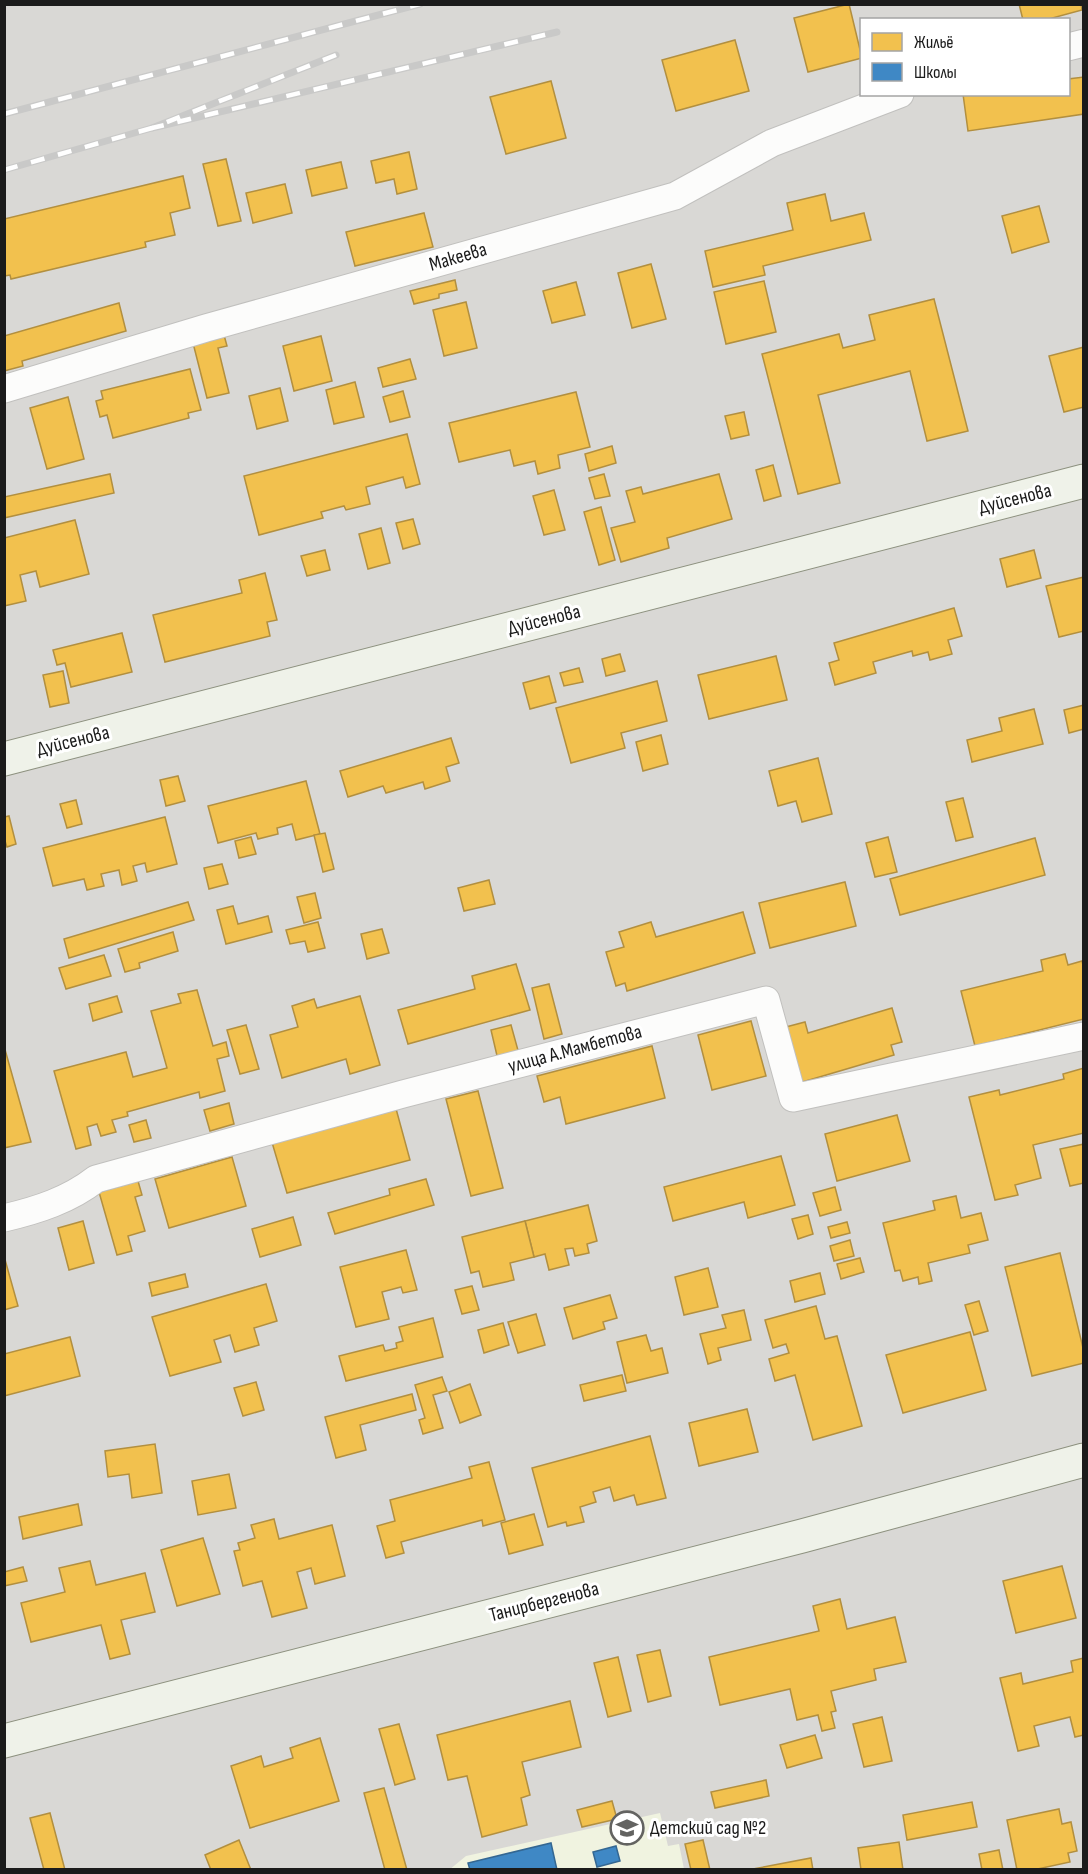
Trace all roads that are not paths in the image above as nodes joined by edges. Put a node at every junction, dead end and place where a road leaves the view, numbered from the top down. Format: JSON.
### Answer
{"nodes":[{"id":1,"x":895,"y":96,"type":"edge"},
{"id":2,"x":4,"y":389,"type":"edge"},
{"id":3,"x":1083,"y":481,"type":"edge"},
{"id":4,"x":4,"y":759,"type":"edge"},
{"id":5,"x":1083,"y":1036,"type":"edge"},
{"id":6,"x":4,"y":1218,"type":"edge"},
{"id":7,"x":1083,"y":1460,"type":"edge"},
{"id":8,"x":4,"y":1741,"type":"edge"}],
"edges":[{"from":1,"to":2,"type":"street","name":"Макеева"},
{"from":3,"to":4,"type":"street","name":"Дуйсенова"},
{"from":5,"to":6,"type":"street","name":"улица А.Мамбетова"},
{"from":7,"to":8,"type":"street","name":"Танирбергенова"}]}
